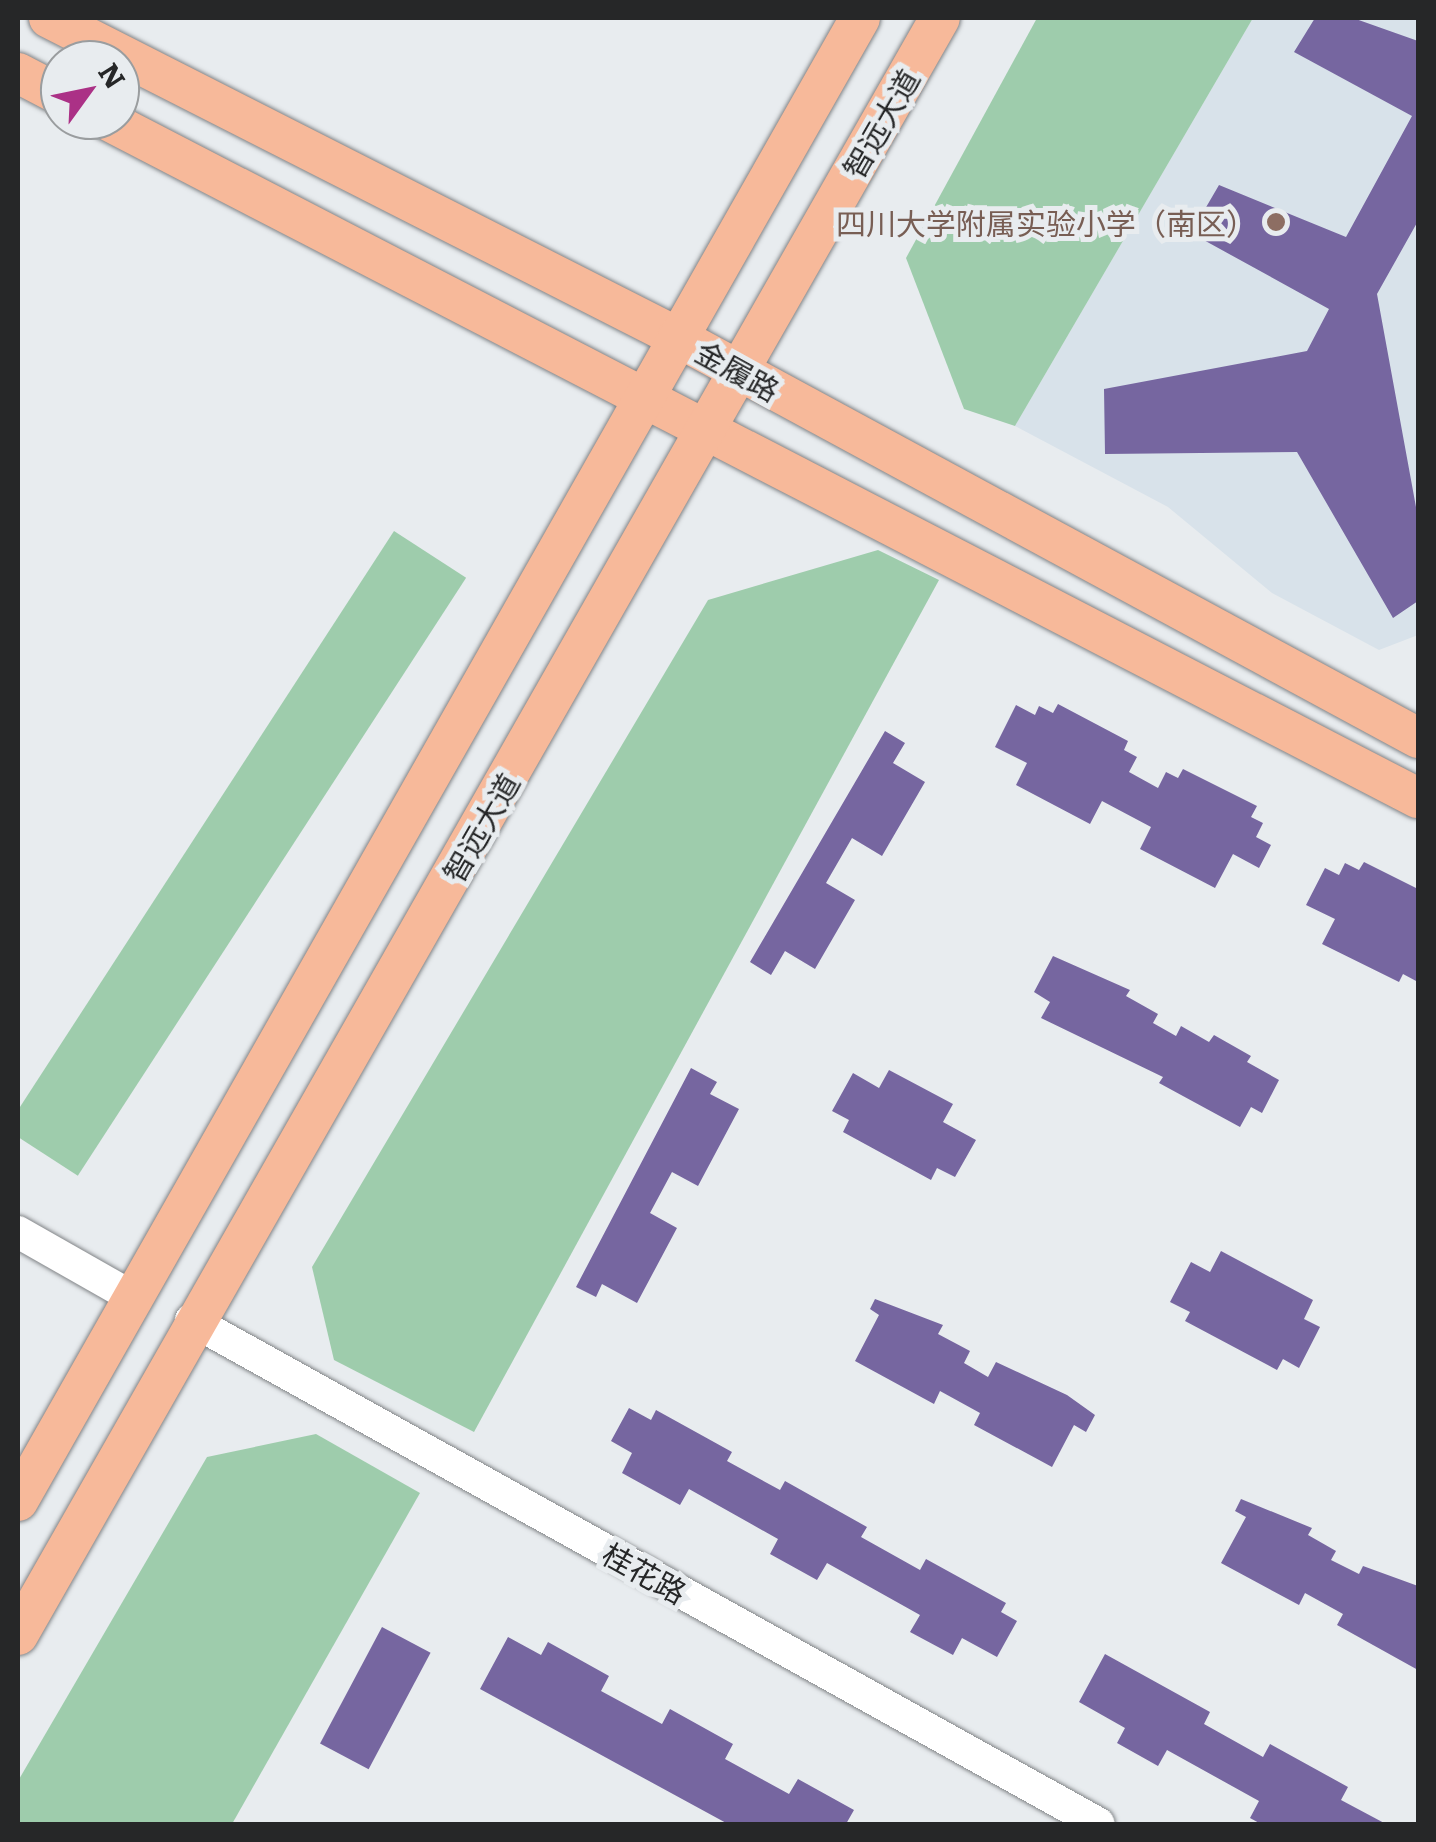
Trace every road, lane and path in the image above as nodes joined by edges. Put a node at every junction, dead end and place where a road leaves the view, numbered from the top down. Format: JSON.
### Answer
{"nodes":[{"id":1,"x":48,"y":18,"type":"edge"},
{"id":2,"x":860,"y":18,"type":"edge"},
{"id":3,"x":940,"y":18,"type":"edge"},
{"id":4,"x":140,"y":137,"type":"edge"},
{"id":5,"x":678,"y":337,"type":"junction"},
{"id":6,"x":739,"y":371,"type":"junction"},
{"id":7,"x":644,"y":400,"type":"junction"},
{"id":8,"x":708,"y":436,"type":"junction"},
{"id":9,"x":1418,"y":738,"type":"edge"},
{"id":10,"x":1414,"y":785,"type":"edge"},
{"id":11,"x":18,"y":1232,"type":"edge"},
{"id":12,"x":134,"y":1298,"type":"junction"},
{"id":13,"x":192,"y":1320,"type":"junction"},
{"id":14,"x":18,"y":1500,"type":"edge"},
{"id":15,"x":18,"y":1635,"type":"edge"},
{"id":16,"x":1099,"y":1824,"type":"edge"}],
"edges":[{"from":1,"to":5,"type":"main road","name":"金履路"},
{"from":2,"to":5,"type":"main road"},
{"from":3,"to":6,"type":"main road","name":"智远大道"},
{"from":4,"to":7,"type":"main road"},
{"from":5,"to":6,"type":"main road","name":"金履路"},
{"from":5,"to":7,"type":"main road"},
{"from":6,"to":8,"type":"main road","name":"智远大道"},
{"from":6,"to":9,"type":"main road","name":"金履路"},
{"from":7,"to":8,"type":"main road"},
{"from":7,"to":12,"type":"main road"},
{"from":8,"to":10,"type":"main road"},
{"from":8,"to":13,"type":"main road","name":"智远大道"},
{"from":11,"to":12,"type":"street"},
{"from":12,"to":14,"type":"main road"},
{"from":13,"to":15,"type":"main road","name":"智远大道"},
{"from":13,"to":16,"type":"street","name":"桂花路"}]}
